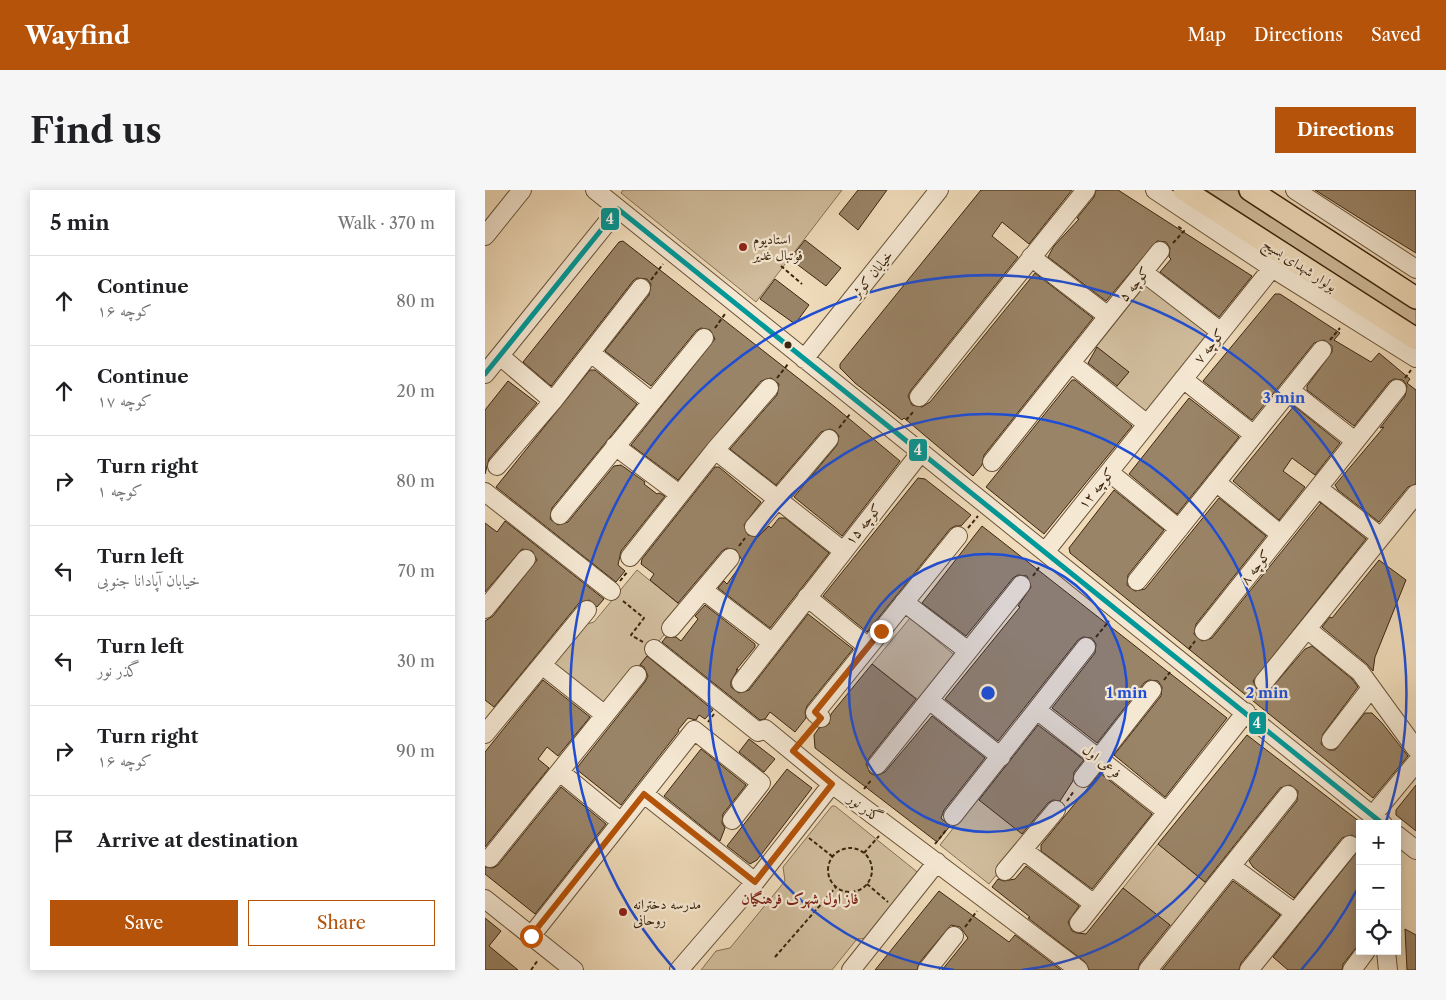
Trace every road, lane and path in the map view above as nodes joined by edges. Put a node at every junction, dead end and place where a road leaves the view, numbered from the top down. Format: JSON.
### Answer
{"nodes":[{"id":1,"x":522,"y":190,"type":"edge"},
{"id":2,"x":595,"y":190,"type":"edge"},
{"id":3,"x":939,"y":190,"type":"edge"},
{"id":4,"x":1086,"y":190,"type":"edge"},
{"id":5,"x":1155,"y":190,"type":"edge"},
{"id":6,"x":1184,"y":190,"type":"edge"},
{"id":7,"x":1250,"y":190,"type":"edge"},
{"id":8,"x":1295,"y":190,"type":"edge"},
{"id":9,"x":618,"y":209,"type":"junction"},
{"id":10,"x":1190,"y":213,"type":"junction"},
{"id":11,"x":1240,"y":227,"type":"junction"},
{"id":12,"x":485,"y":236,"type":"edge"},
{"id":13,"x":670,"y":250,"type":"junction"},
{"id":14,"x":1160,"y":251,"type":"joint"},
{"id":15,"x":1031,"y":257,"type":"junction"},
{"id":16,"x":781,"y":266,"type":"dead end"},
{"id":17,"x":1272,"y":268,"type":"junction"},
{"id":18,"x":1416,"y":269,"type":"edge"},
{"id":19,"x":1143,"y":272,"type":"junction"},
{"id":20,"x":802,"y":284,"type":"dead end"},
{"id":21,"x":641,"y":288,"type":"joint"},
{"id":22,"x":1416,"y":298,"type":"edge"},
{"id":23,"x":732,"y":300,"type":"junction"},
{"id":24,"x":1108,"y":316,"type":"junction"},
{"id":25,"x":1349,"y":316,"type":"junction"},
{"id":26,"x":1221,"y":332,"type":"junction"},
{"id":27,"x":704,"y":338,"type":"joint"},
{"id":28,"x":1416,"y":339,"type":"edge"},
{"id":29,"x":1322,"y":350,"type":"joint"},
{"id":30,"x":591,"y":353,"type":"junction"},
{"id":31,"x":799,"y":355,"type":"junction"},
{"id":32,"x":499,"y":356,"type":"junction"},
{"id":33,"x":1416,"y":358,"type":"edge"},
{"id":34,"x":1071,"y":363,"type":"junction"},
{"id":35,"x":485,"y":374,"type":"edge"},
{"id":36,"x":1183,"y":379,"type":"junction"},
{"id":37,"x":769,"y":388,"type":"joint"},
{"id":38,"x":1397,"y":389,"type":"dead end"},
{"id":39,"x":1290,"y":390,"type":"junction"},
{"id":40,"x":559,"y":394,"type":"junction"},
{"id":41,"x":919,"y":397,"type":"joint"},
{"id":42,"x":857,"y":401,"type":"junction"},
{"id":43,"x":652,"y":402,"type":"junction"},
{"id":44,"x":1147,"y":424,"type":"junction"},
{"id":45,"x":896,"y":432,"type":"junction"},
{"id":46,"x":1254,"y":435,"type":"junction"},
{"id":47,"x":829,"y":439,"type":"joint"},
{"id":48,"x":1355,"y":441,"type":"junction"},
{"id":49,"x":615,"y":446,"type":"junction"},
{"id":50,"x":715,"y":450,"type":"junction"},
{"id":51,"x":921,"y":452,"type":"junction"},
{"id":52,"x":992,"y":462,"type":"dead end"},
{"id":53,"x":497,"y":466,"type":"dead end"},
{"id":54,"x":1109,"y":472,"type":"junction"},
{"id":55,"x":1221,"y":476,"type":"junction"},
{"id":56,"x":1318,"y":488,"type":"junction"},
{"id":57,"x":485,"y":492,"type":"edge"},
{"id":58,"x":679,"y":494,"type":"junction"},
{"id":59,"x":1416,"y":494,"type":"edge"},
{"id":60,"x":777,"y":498,"type":"junction"},
{"id":61,"x":984,"y":503,"type":"junction"},
{"id":62,"x":560,"y":515,"type":"dead end"},
{"id":63,"x":753,"y":527,"type":"joint"},
{"id":64,"x":1179,"y":529,"type":"junction"},
{"id":65,"x":1280,"y":534,"type":"junction"},
{"id":66,"x":958,"y":536,"type":"joint"},
{"id":67,"x":1381,"y":537,"type":"junction"},
{"id":68,"x":842,"y":550,"type":"junction"},
{"id":69,"x":1045,"y":552,"type":"junction"},
{"id":70,"x":629,"y":557,"type":"dead end"},
{"id":71,"x":730,"y":558,"type":"joint"},
{"id":72,"x":526,"y":559,"type":"dead end"},
{"id":73,"x":1137,"y":581,"type":"dead end"},
{"id":74,"x":1021,"y":585,"type":"joint"},
{"id":75,"x":703,"y":590,"type":"junction"},
{"id":76,"x":611,"y":591,"type":"joint"},
{"id":77,"x":807,"y":597,"type":"junction"},
{"id":78,"x":905,"y":602,"type":"junction"},
{"id":79,"x":1115,"y":608,"type":"junction"},
{"id":80,"x":485,"y":609,"type":"edge"},
{"id":81,"x":587,"y":610,"type":"dead end"},
{"id":82,"x":671,"y":628,"type":"dead end"},
{"id":83,"x":1307,"y":629,"type":"junction"},
{"id":84,"x":1204,"y":631,"type":"joint"},
{"id":85,"x":771,"y":642,"type":"junction"},
{"id":86,"x":868,"y":647,"type":"junction"},
{"id":87,"x":1087,"y":647,"type":"joint"},
{"id":88,"x":654,"y":649,"type":"joint"},
{"id":89,"x":968,"y":651,"type":"junction"},
{"id":90,"x":1179,"y":659,"type":"junction"},
{"id":91,"x":542,"y":664,"type":"junction"},
{"id":92,"x":637,"y":676,"type":"dead end"},
{"id":93,"x":1264,"y":682,"type":"dead end"},
{"id":94,"x":741,"y":683,"type":"dead end"},
{"id":95,"x":1371,"y":688,"type":"junction"},
{"id":96,"x":1152,"y":690,"type":"joint"},
{"id":97,"x":929,"y":700,"type":"junction"},
{"id":98,"x":1038,"y":712,"type":"junction"},
{"id":99,"x":1245,"y":712,"type":"junction"},
{"id":100,"x":605,"y":715,"type":"junction"},
{"id":101,"x":821,"y":718,"type":"joint"},
{"id":102,"x":488,"y":725,"type":"edge"},
{"id":103,"x":1331,"y":740,"type":"dead end"},
{"id":104,"x":1416,"y":749,"type":"edge"},
{"id":105,"x":793,"y":751,"type":"junction"},
{"id":106,"x":1001,"y":756,"type":"junction"},
{"id":107,"x":1098,"y":758,"type":"junction"},
{"id":108,"x":1416,"y":763,"type":"edge"},
{"id":109,"x":877,"y":765,"type":"joint"},
{"id":110,"x":560,"y":772,"type":"junction"},
{"id":111,"x":1083,"y":778,"type":"joint"},
{"id":112,"x":832,"y":784,"type":"junction"},
{"id":113,"x":644,"y":794,"type":"junction"},
{"id":114,"x":1288,"y":795,"type":"dead end"},
{"id":115,"x":851,"y":797,"type":"junction"},
{"id":116,"x":1055,"y":810,"type":"joint"},
{"id":117,"x":1167,"y":812,"type":"junction"},
{"id":118,"x":953,"y":816,"type":"joint"},
{"id":119,"x":732,"y":820,"type":"dead end"},
{"id":120,"x":1378,"y":820,"type":"edge"},
{"id":121,"x":621,"y":822,"type":"junction"},
{"id":122,"x":888,"y":825,"type":"junction"},
{"id":123,"x":797,"y":829,"type":"junction"},
{"id":124,"x":1401,"y":838,"type":"edge"},
{"id":125,"x":1350,"y":845,"type":"dead end"},
{"id":126,"x":1023,"y":850,"type":"junction"},
{"id":127,"x":1416,"y":850,"type":"edge"},
{"id":128,"x":864,"y":853,"type":"junction"},
{"id":129,"x":833,"y":856,"type":"junction"},
{"id":130,"x":490,"y":858,"type":"dead end"},
{"id":131,"x":932,"y":858,"type":"junction"},
{"id":132,"x":1231,"y":866,"type":"junction"},
{"id":133,"x":1005,"y":871,"type":"dead end"},
{"id":134,"x":755,"y":882,"type":"junction"},
{"id":135,"x":867,"y":884,"type":"junction"},
{"id":136,"x":836,"y":886,"type":"junction"},
{"id":137,"x":983,"y":897,"type":"junction"},
{"id":138,"x":485,"y":899,"type":"edge"},
{"id":139,"x":1094,"y":904,"type":"junction"},
{"id":140,"x":898,"y":911,"type":"junction"},
{"id":141,"x":1295,"y":913,"type":"junction"},
{"id":142,"x":1079,"y":923,"type":"dead end"},
{"id":143,"x":531,"y":936,"type":"junction"},
{"id":144,"x":954,"y":936,"type":"joint"},
{"id":145,"x":1363,"y":955,"type":"edge"},
{"id":146,"x":1386,"y":955,"type":"edge"},
{"id":147,"x":775,"y":957,"type":"dead end"},
{"id":148,"x":1259,"y":966,"type":"edge"},
{"id":149,"x":574,"y":970,"type":"edge"},
{"id":150,"x":679,"y":970,"type":"edge"},
{"id":151,"x":851,"y":970,"type":"edge"},
{"id":152,"x":927,"y":970,"type":"edge"},
{"id":153,"x":1079,"y":970,"type":"edge"},
{"id":154,"x":1148,"y":970,"type":"edge"},
{"id":155,"x":1351,"y":970,"type":"edge"},
{"id":156,"x":1388,"y":970,"type":"edge"}],
"edges":[{"from":1,"to":12,"type":"street"},
{"from":2,"to":9,"type":"street"},
{"from":3,"to":31,"type":"street","name":"خیابان کوثر"},
{"from":4,"to":15,"type":"street"},
{"from":5,"to":10,"type":"street"},
{"from":6,"to":11,"type":"main road","name":"بولوار شهدای بسیج"},
{"from":7,"to":22,"type":"main road"},
{"from":8,"to":18,"type":"street"},
{"from":9,"to":13,"type":"street"},
{"from":9,"to":32,"type":"street"},
{"from":10,"to":11,"type":"street"},
{"from":10,"to":14,"type":"path"},
{"from":10,"to":17,"type":"street"},
{"from":11,"to":28,"type":"main road","name":"بولوار شهدای بسیج"},
{"from":13,"to":21,"type":"path"},
{"from":13,"to":23,"type":"street"},
{"from":14,"to":19,"type":"street","name":"کوچه ۵"},
{"from":15,"to":24,"type":"street"},
{"from":15,"to":41,"type":"street"},
{"from":16,"to":20,"type":"path"},
{"from":17,"to":25,"type":"street"},
{"from":17,"to":26,"type":"street","name":"کوچه ۷"},
{"from":19,"to":24,"type":"street","name":"کوچه ۵"},
{"from":19,"to":26,"type":"street"},
{"from":21,"to":30,"type":"street"},
{"from":23,"to":27,"type":"path"},
{"from":23,"to":31,"type":"street"},
{"from":24,"to":34,"type":"street","name":"کوچه ۵"},
{"from":25,"to":29,"type":"path"},
{"from":25,"to":33,"type":"street"},
{"from":26,"to":36,"type":"street","name":"کوچه ۷"},
{"from":27,"to":43,"type":"street"},
{"from":29,"to":39,"type":"street"},
{"from":30,"to":40,"type":"street"},
{"from":30,"to":43,"type":"street"},
{"from":31,"to":37,"type":"path"},
{"from":31,"to":42,"type":"street"},
{"from":32,"to":35,"type":"street"},
{"from":32,"to":40,"type":"street"},
{"from":34,"to":44,"type":"street"},
{"from":34,"to":52,"type":"street","name":"کوچه ۵"},
{"from":36,"to":44,"type":"street","name":"کوچه ۷"},
{"from":36,"to":46,"type":"street"},
{"from":37,"to":50,"type":"street"},
{"from":38,"to":48,"type":"street","name":"کوچه ۸"},
{"from":39,"to":46,"type":"street"},
{"from":39,"to":48,"type":"street"},
{"from":40,"to":53,"type":"street"},
{"from":41,"to":45,"type":"path"},
{"from":42,"to":45,"type":"street"},
{"from":42,"to":47,"type":"path"},
{"from":43,"to":49,"type":"street"},
{"from":44,"to":54,"type":"street","name":"کوچه ۱۲"},
{"from":45,"to":51,"type":"street"},
{"from":46,"to":55,"type":"street"},
{"from":47,"to":60,"type":"street"},
{"from":48,"to":56,"type":"street","name":"کوچه ۸"},
{"from":49,"to":58,"type":"street"},
{"from":49,"to":62,"type":"street"},
{"from":50,"to":58,"type":"street"},
{"from":50,"to":60,"type":"street"},
{"from":51,"to":61,"type":"street"},
{"from":51,"to":68,"type":"street","name":"کوچه ۱۵"},
{"from":54,"to":64,"type":"street"},
{"from":54,"to":69,"type":"street","name":"کوچه ۱۲"},
{"from":55,"to":64,"type":"street"},
{"from":55,"to":65,"type":"street"},
{"from":56,"to":65,"type":"street","name":"کوچه ۸"},
{"from":56,"to":67,"type":"street"},
{"from":57,"to":76,"type":"street"},
{"from":58,"to":70,"type":"street"},
{"from":59,"to":67,"type":"street"},
{"from":60,"to":63,"type":"street"},
{"from":60,"to":68,"type":"street"},
{"from":61,"to":66,"type":"path"},
{"from":61,"to":69,"type":"street"},
{"from":63,"to":71,"type":"path"},
{"from":64,"to":73,"type":"street"},
{"from":65,"to":84,"type":"street","name":"کوچه ۸"},
{"from":66,"to":78,"type":"street"},
{"from":67,"to":83,"type":"street"},
{"from":68,"to":77,"type":"street","name":"کوچه ۱۵"},
{"from":69,"to":74,"type":"path"},
{"from":69,"to":79,"type":"street"},
{"from":71,"to":75,"type":"street"},
{"from":72,"to":80,"type":"street"},
{"from":74,"to":89,"type":"street"},
{"from":75,"to":82,"type":"street"},
{"from":75,"to":85,"type":"street"},
{"from":76,"to":88,"type":"path"},
{"from":77,"to":85,"type":"street","name":"کوچه ۱۵"},
{"from":77,"to":86,"type":"street"},
{"from":78,"to":86,"type":"street"},
{"from":78,"to":89,"type":"street"},
{"from":79,"to":87,"type":"path"},
{"from":79,"to":90,"type":"street"},
{"from":81,"to":91,"type":"street"},
{"from":83,"to":93,"type":"street"},
{"from":83,"to":95,"type":"street"},
{"from":84,"to":90,"type":"path"},
{"from":85,"to":94,"type":"street","name":"کوچه ۱۵"},
{"from":86,"to":101,"type":"street"},
{"from":87,"to":98,"type":"street"},
{"from":88,"to":105,"type":"street","name":"گذر نور"},
{"from":89,"to":97,"type":"street"},
{"from":90,"to":96,"type":"path"},
{"from":90,"to":99,"type":"street"},
{"from":91,"to":100,"type":"street"},
{"from":91,"to":102,"type":"street"},
{"from":92,"to":100,"type":"street"},
{"from":95,"to":103,"type":"street"},
{"from":95,"to":104,"type":"street"},
{"from":96,"to":107,"type":"street"},
{"from":97,"to":106,"type":"street"},
{"from":97,"to":109,"type":"street"},
{"from":98,"to":106,"type":"street"},
{"from":98,"to":107,"type":"street","name":"فرعی اول"},
{"from":99,"to":117,"type":"street"},
{"from":99,"to":120,"type":"street"},
{"from":100,"to":110,"type":"street"},
{"from":101,"to":105,"type":"path"},
{"from":105,"to":112,"type":"street","name":"گذر نور"},
{"from":106,"to":118,"type":"street"},
{"from":107,"to":111,"type":"street"},
{"from":107,"to":117,"type":"street","name":"فرعی اول"},
{"from":108,"to":120,"type":"street"},
{"from":109,"to":115,"type":"path"},
{"from":110,"to":121,"type":"street"},
{"from":110,"to":130,"type":"street"},
{"from":111,"to":116,"type":"path"},
{"from":112,"to":115,"type":"street","name":"گذر نور"},
{"from":112,"to":123,"type":"street"},
{"from":113,"to":119,"type":"street"},
{"from":113,"to":121,"type":"street"},
{"from":113,"to":134,"type":"street"},
{"from":114,"to":132,"type":"street"},
{"from":115,"to":122,"type":"street","name":"گذر نور"},
{"from":116,"to":126,"type":"street"},
{"from":117,"to":139,"type":"street"},
{"from":118,"to":131,"type":"path"},
{"from":121,"to":143,"type":"street"},
{"from":122,"to":128,"type":"path"},
{"from":122,"to":131,"type":"street","name":"گذر نور"},
{"from":123,"to":129,"type":"path"},
{"from":123,"to":134,"type":"street"},
{"from":124,"to":127,"type":"street"},
{"from":125,"to":141,"type":"street"},
{"from":126,"to":133,"type":"street"},
{"from":126,"to":139,"type":"street"},
{"from":128,"to":129,"type":"path"},
{"from":128,"to":135,"type":"path"},
{"from":129,"to":136,"type":"path"},
{"from":131,"to":137,"type":"street","name":"گذر نور"},
{"from":131,"to":140,"type":"street"},
{"from":132,"to":141,"type":"street"},
{"from":132,"to":154,"type":"street"},
{"from":134,"to":150,"type":"street"},
{"from":135,"to":136,"type":"path"},
{"from":135,"to":140,"type":"path"},
{"from":136,"to":147,"type":"path"},
{"from":137,"to":144,"type":"path"},
{"from":137,"to":153,"type":"street","name":"گذر نور"},
{"from":138,"to":143,"type":"street"},
{"from":139,"to":142,"type":"street"},
{"from":140,"to":151,"type":"street"},
{"from":141,"to":148,"type":"street"},
{"from":143,"to":149,"type":"street"},
{"from":144,"to":152,"type":"street"},
{"from":145,"to":155,"type":"street"},
{"from":146,"to":156,"type":"street"}]}
